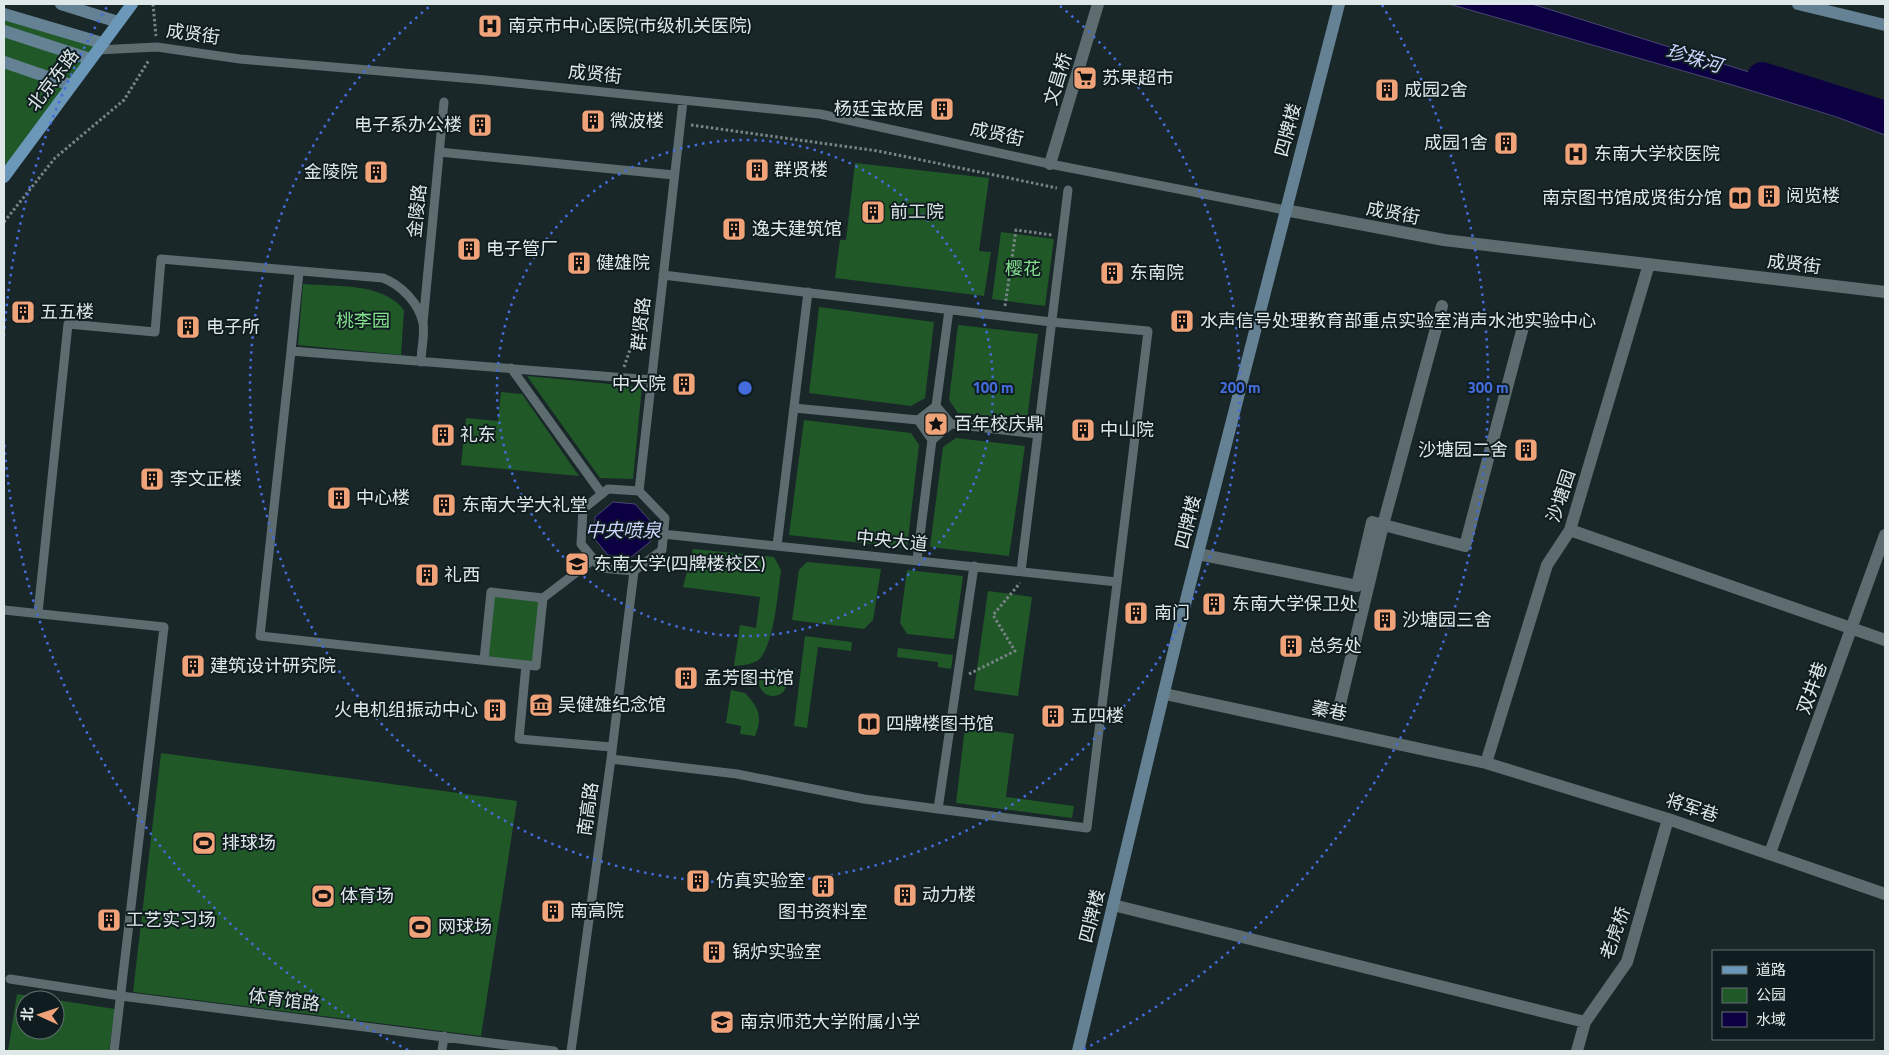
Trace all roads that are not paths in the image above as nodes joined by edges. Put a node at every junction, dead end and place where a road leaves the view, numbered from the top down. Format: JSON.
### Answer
{"nodes":[{"id":1,"x":61,"y":4,"type":"edge"},
{"id":2,"x":132,"y":4,"type":"edge"},
{"id":3,"x":1098,"y":4,"type":"edge"},
{"id":4,"x":1798,"y":4,"type":"edge"},
{"id":5,"x":1338,"y":10,"type":"edge"},
{"id":6,"x":4,"y":14,"type":"edge"},
{"id":7,"x":118,"y":22,"type":"junction"},
{"id":8,"x":1885,"y":25,"type":"edge"},
{"id":9,"x":4,"y":31,"type":"edge"},
{"id":10,"x":96,"y":51,"type":"junction"},
{"id":11,"x":4,"y":62,"type":"edge"},
{"id":12,"x":71,"y":85,"type":"junction"},
{"id":13,"x":683,"y":101,"type":"junction"},
{"id":14,"x":444,"y":102,"type":"dead end"},
{"id":15,"x":439,"y":152,"type":"junction"},
{"id":16,"x":1050,"y":164,"type":"junction"},
{"id":17,"x":674,"y":175,"type":"junction"},
{"id":18,"x":4,"y":177,"type":"edge"},
{"id":19,"x":1068,"y":190,"type":"road end"},
{"id":20,"x":1285,"y":210,"type":"junction"},
{"id":21,"x":1649,"y":264,"type":"junction"},
{"id":22,"x":299,"y":272,"type":"junction"},
{"id":23,"x":663,"y":275,"type":"junction"},
{"id":24,"x":808,"y":292,"type":"junction"},
{"id":25,"x":1885,"y":292,"type":"edge"},
{"id":26,"x":1442,"y":306,"type":"dead end"},
{"id":27,"x":949,"y":310,"type":"junction"},
{"id":28,"x":423,"y":323,"type":"junction"},
{"id":29,"x":1054,"y":323,"type":"junction"},
{"id":30,"x":1522,"y":327,"type":"dead end"},
{"id":31,"x":291,"y":351,"type":"junction"},
{"id":32,"x":421,"y":362,"type":"junction"},
{"id":33,"x":511,"y":368,"type":"junction"},
{"id":34,"x":652,"y":380,"type":"junction"},
{"id":35,"x":936,"y":406,"type":"junction"},
{"id":36,"x":794,"y":408,"type":"junction"},
{"id":37,"x":918,"y":420,"type":"junction"},
{"id":38,"x":951,"y":424,"type":"junction"},
{"id":39,"x":1038,"y":434,"type":"junction"},
{"id":40,"x":932,"y":440,"type":"junction"},
{"id":41,"x":640,"y":491,"type":"junction"},
{"id":42,"x":602,"y":494,"type":"junction"},
{"id":43,"x":1382,"y":525,"type":"junction"},
{"id":44,"x":1570,"y":530,"type":"junction"},
{"id":45,"x":663,"y":534,"type":"junction"},
{"id":46,"x":1885,"y":535,"type":"edge"},
{"id":47,"x":777,"y":546,"type":"junction"},
{"id":48,"x":1198,"y":554,"type":"junction"},
{"id":49,"x":594,"y":559,"type":"junction"},
{"id":50,"x":917,"y":560,"type":"junction"},
{"id":51,"x":974,"y":566,"type":"junction"},
{"id":52,"x":634,"y":571,"type":"junction"},
{"id":53,"x":1025,"y":571,"type":"junction"},
{"id":54,"x":1118,"y":582,"type":"junction"},
{"id":55,"x":543,"y":598,"type":"junction"},
{"id":56,"x":4,"y":610,"type":"edge"},
{"id":57,"x":38,"y":613,"type":"junction"},
{"id":58,"x":1852,"y":628,"type":"junction"},
{"id":59,"x":1885,"y":640,"type":"edge"},
{"id":60,"x":484,"y":660,"type":"junction"},
{"id":61,"x":526,"y":665,"type":"junction"},
{"id":62,"x":1165,"y":694,"type":"junction"},
{"id":63,"x":1340,"y":704,"type":"dead end"},
{"id":64,"x":611,"y":747,"type":"junction"},
{"id":65,"x":611,"y":759,"type":"junction"},
{"id":66,"x":1486,"y":763,"type":"junction"},
{"id":67,"x":938,"y":809,"type":"junction"},
{"id":68,"x":1668,"y":819,"type":"junction"},
{"id":69,"x":1770,"y":853,"type":"junction"},
{"id":70,"x":1885,"y":894,"type":"edge"},
{"id":71,"x":1113,"y":905,"type":"junction"},
{"id":72,"x":10,"y":979,"type":"dead end"},
{"id":73,"x":121,"y":996,"type":"junction"},
{"id":74,"x":1584,"y":1022,"type":"junction"},
{"id":75,"x":444,"y":1036,"type":"junction"},
{"id":76,"x":114,"y":1051,"type":"edge"},
{"id":77,"x":442,"y":1051,"type":"edge"},
{"id":78,"x":554,"y":1051,"type":"edge"},
{"id":79,"x":571,"y":1051,"type":"edge"},
{"id":80,"x":1078,"y":1051,"type":"edge"},
{"id":81,"x":1577,"y":1051,"type":"edge"}],
"edges":[{"from":1,"to":7,"type":"street"},
{"from":2,"to":7,"type":"main road","name":"北京东路"},
{"from":3,"to":16,"type":"street","name":"文昌桥"},
{"from":4,"to":8,"type":"street"},
{"from":5,"to":20,"type":"street","name":"四牌楼"},
{"from":6,"to":10,"type":"street"},
{"from":7,"to":10,"type":"main road","name":"北京东路"},
{"from":9,"to":10,"type":"street"},
{"from":10,"to":12,"type":"main road","name":"北京东路"},
{"from":10,"to":13,"type":"lane","name":"成贤街"},
{"from":11,"to":12,"type":"street"},
{"from":12,"to":18,"type":"main road","name":"北京东路"},
{"from":13,"to":16,"type":"lane","name":"成贤街"},
{"from":13,"to":17,"type":"lane","name":"群贤路"},
{"from":14,"to":15,"type":"lane","name":"金陵路"},
{"from":15,"to":17,"type":"lane"},
{"from":15,"to":28,"type":"lane","name":"金陵路"},
{"from":16,"to":20,"type":"lane","name":"成贤街"},
{"from":17,"to":23,"type":"lane","name":"群贤路"},
{"from":19,"to":29,"type":"lane"},
{"from":20,"to":21,"type":"street","name":"成贤街"},
{"from":20,"to":48,"type":"street","name":"四牌楼"},
{"from":21,"to":25,"type":"street","name":"成贤街"},
{"from":21,"to":44,"type":"street","name":"沙塘园"},
{"from":22,"to":28,"type":"lane"},
{"from":22,"to":31,"type":"lane"},
{"from":22,"to":57,"type":"lane"},
{"from":23,"to":24,"type":"lane"},
{"from":23,"to":34,"type":"lane","name":"群贤路"},
{"from":24,"to":27,"type":"lane"},
{"from":24,"to":36,"type":"lane"},
{"from":26,"to":43,"type":"street"},
{"from":27,"to":29,"type":"lane"},
{"from":27,"to":35,"type":"lane"},
{"from":28,"to":32,"type":"lane","name":"金陵路"},
{"from":29,"to":39,"type":"lane"},
{"from":29,"to":54,"type":"lane"},
{"from":30,"to":43,"type":"street"},
{"from":31,"to":32,"type":"lane"},
{"from":31,"to":60,"type":"lane"},
{"from":32,"to":33,"type":"lane"},
{"from":33,"to":34,"type":"lane"},
{"from":33,"to":42,"type":"lane"},
{"from":34,"to":41,"type":"lane","name":"群贤路"},
{"from":35,"to":37,"type":"lane"},
{"from":35,"to":38,"type":"lane"},
{"from":36,"to":37,"type":"lane"},
{"from":36,"to":47,"type":"lane"},
{"from":37,"to":40,"type":"lane"},
{"from":38,"to":39,"type":"lane"},
{"from":38,"to":40,"type":"lane"},
{"from":39,"to":53,"type":"lane"},
{"from":40,"to":50,"type":"lane"},
{"from":41,"to":42,"type":"lane"},
{"from":41,"to":45,"type":"lane"},
{"from":42,"to":49,"type":"lane"},
{"from":43,"to":48,"type":"street"},
{"from":43,"to":63,"type":"street"},
{"from":44,"to":58,"type":"street"},
{"from":44,"to":66,"type":"street","name":"沙塘园"},
{"from":45,"to":47,"type":"lane","name":"中央大道"},
{"from":45,"to":52,"type":"lane"},
{"from":46,"to":58,"type":"street","name":"双井巷"},
{"from":47,"to":50,"type":"lane","name":"中央大道"},
{"from":48,"to":62,"type":"street","name":"四牌楼"},
{"from":49,"to":52,"type":"lane"},
{"from":49,"to":55,"type":"lane"},
{"from":50,"to":51,"type":"lane","name":"中央大道"},
{"from":51,"to":53,"type":"lane","name":"中央大道"},
{"from":51,"to":67,"type":"lane"},
{"from":52,"to":64,"type":"lane","name":"南高路"},
{"from":53,"to":54,"type":"lane","name":"中央大道"},
{"from":54,"to":67,"type":"lane"},
{"from":55,"to":60,"type":"lane"},
{"from":55,"to":61,"type":"lane"},
{"from":56,"to":57,"type":"lane"},
{"from":57,"to":73,"type":"lane"},
{"from":58,"to":59,"type":"street"},
{"from":58,"to":69,"type":"street","name":"双井巷"},
{"from":60,"to":61,"type":"lane"},
{"from":61,"to":64,"type":"lane"},
{"from":62,"to":66,"type":"street","name":"蓁巷"},
{"from":62,"to":71,"type":"street","name":"四牌楼"},
{"from":64,"to":65,"type":"lane","name":"南高路"},
{"from":65,"to":67,"type":"lane"},
{"from":65,"to":79,"type":"lane","name":"南高路"},
{"from":66,"to":68,"type":"street","name":"将军巷"},
{"from":68,"to":69,"type":"street","name":"将军巷"},
{"from":68,"to":74,"type":"street","name":"老虎桥"},
{"from":69,"to":70,"type":"street","name":"将军巷"},
{"from":71,"to":74,"type":"street"},
{"from":71,"to":80,"type":"street","name":"四牌楼"},
{"from":72,"to":73,"type":"lane","name":"体育馆路"},
{"from":73,"to":75,"type":"lane","name":"体育馆路"},
{"from":73,"to":76,"type":"lane"},
{"from":74,"to":81,"type":"street","name":"老虎桥"},
{"from":75,"to":77,"type":"lane"},
{"from":75,"to":78,"type":"lane","name":"体育馆路"}]}
